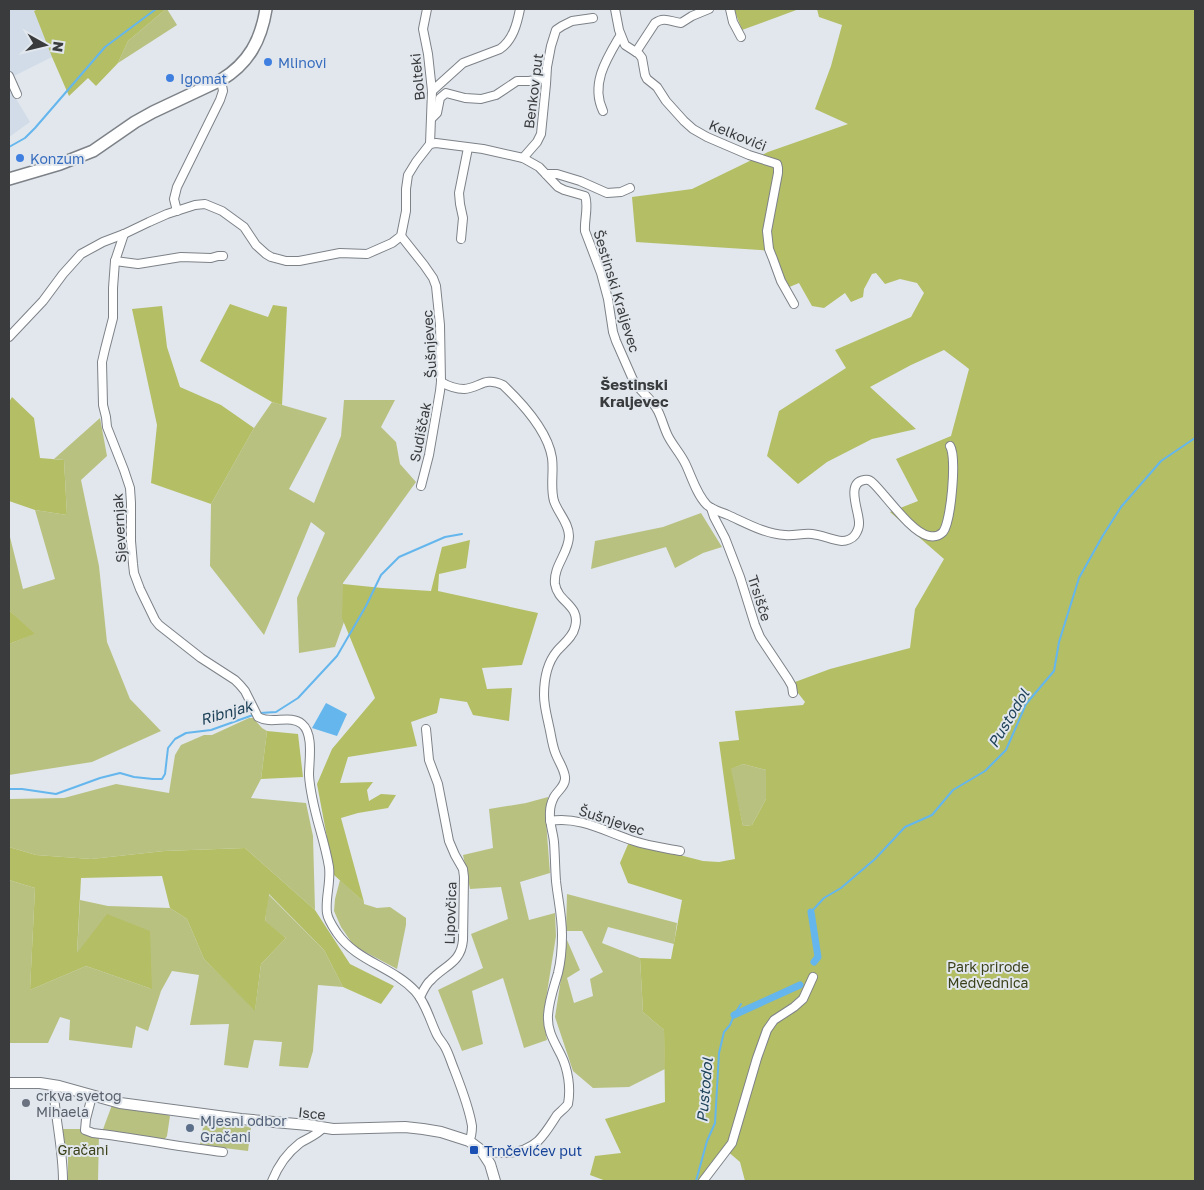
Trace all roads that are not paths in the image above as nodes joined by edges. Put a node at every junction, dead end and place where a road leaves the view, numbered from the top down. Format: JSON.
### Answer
{"nodes":[{"id":1,"x":266,"y":9,"type":"edge"},
{"id":2,"x":427,"y":9,"type":"edge"},
{"id":3,"x":520,"y":9,"type":"edge"},
{"id":4,"x":615,"y":9,"type":"edge"},
{"id":5,"x":709,"y":9,"type":"edge"},
{"id":6,"x":730,"y":9,"type":"edge"},
{"id":7,"x":592,"y":18,"type":"dead end"},
{"id":8,"x":620,"y":36,"type":"junction"},
{"id":9,"x":741,"y":37,"type":"dead end"},
{"id":10,"x":636,"y":52,"type":"junction"},
{"id":11,"x":9,"y":76,"type":"edge"},
{"id":12,"x":546,"y":78,"type":"junction"},
{"id":13,"x":221,"y":80,"type":"junction"},
{"id":14,"x":432,"y":91,"type":"junction"},
{"id":15,"x":17,"y":94,"type":"dead end"},
{"id":16,"x":603,"y":111,"type":"dead end"},
{"id":17,"x":432,"y":118,"type":"junction"},
{"id":18,"x":430,"y":144,"type":"junction"},
{"id":19,"x":468,"y":148,"type":"junction"},
{"id":20,"x":523,"y":158,"type":"junction"},
{"id":21,"x":546,"y":174,"type":"junction"},
{"id":22,"x":9,"y":179,"type":"edge"},
{"id":23,"x":630,"y":188,"type":"dead end"},
{"id":24,"x":177,"y":211,"type":"junction"},
{"id":25,"x":124,"y":234,"type":"junction"},
{"id":26,"x":401,"y":236,"type":"junction"},
{"id":27,"x":461,"y":239,"type":"dead end"},
{"id":28,"x":223,"y":256,"type":"dead end"},
{"id":29,"x":115,"y":262,"type":"junction"},
{"id":30,"x":794,"y":304,"type":"dead end"},
{"id":31,"x":10,"y":333,"type":"edge"},
{"id":32,"x":441,"y":382,"type":"junction"},
{"id":33,"x":950,"y":446,"type":"dead end"},
{"id":34,"x":421,"y":486,"type":"dead end"},
{"id":35,"x":711,"y":508,"type":"junction"},
{"id":36,"x":793,"y":693,"type":"dead end"},
{"id":37,"x":426,"y":729,"type":"dead end"},
{"id":38,"x":550,"y":820,"type":"junction"},
{"id":39,"x":680,"y":851,"type":"dead end"},
{"id":40,"x":814,"y":977,"type":"dead end"},
{"id":41,"x":420,"y":997,"type":"junction"},
{"id":42,"x":9,"y":1083,"type":"edge"},
{"id":43,"x":53,"y":1085,"type":"junction"},
{"id":44,"x":92,"y":1096,"type":"junction"},
{"id":45,"x":324,"y":1128,"type":"junction"},
{"id":46,"x":469,"y":1141,"type":"junction"},
{"id":47,"x":481,"y":1150,"type":"junction"},
{"id":48,"x":223,"y":1152,"type":"dead end"},
{"id":49,"x":501,"y":1154,"type":"junction"},
{"id":50,"x":490,"y":1164,"type":"junction"},
{"id":51,"x":63,"y":1181,"type":"edge"},
{"id":52,"x":272,"y":1181,"type":"edge"},
{"id":53,"x":495,"y":1181,"type":"edge"},
{"id":54,"x":703,"y":1181,"type":"edge"}],
"edges":[{"from":1,"to":13,"type":"main road"},
{"from":2,"to":14,"type":"street","name":"Bolteki"},
{"from":3,"to":14,"type":"street"},
{"from":4,"to":8,"type":"street"},
{"from":5,"to":10,"type":"street"},
{"from":6,"to":9,"type":"street"},
{"from":7,"to":12,"type":"street","name":"Benkov put"},
{"from":8,"to":10,"type":"street","name":"Kelkovići"},
{"from":8,"to":16,"type":"street"},
{"from":10,"to":30,"type":"street","name":"Kelkovići"},
{"from":11,"to":15,"type":"street"},
{"from":12,"to":17,"type":"street"},
{"from":12,"to":20,"type":"street","name":"Benkov put"},
{"from":13,"to":22,"type":"main road"},
{"from":13,"to":24,"type":"street"},
{"from":14,"to":17,"type":"street","name":"Bolteki"},
{"from":17,"to":18,"type":"street","name":"Bolteki"},
{"from":18,"to":19,"type":"street","name":"Šestinski Kraljevec"},
{"from":18,"to":26,"type":"street"},
{"from":19,"to":20,"type":"street","name":"Šestinski Kraljevec"},
{"from":19,"to":27,"type":"street"},
{"from":20,"to":21,"type":"street","name":"Šestinski Kraljevec"},
{"from":21,"to":23,"type":"street"},
{"from":21,"to":35,"type":"street","name":"Šestinski Kraljevec"},
{"from":24,"to":25,"type":"street"},
{"from":24,"to":26,"type":"street"},
{"from":25,"to":29,"type":"street","name":"Sjevernjak"},
{"from":25,"to":31,"type":"street"},
{"from":26,"to":32,"type":"street","name":"Šušnjevec"},
{"from":28,"to":29,"type":"street"},
{"from":29,"to":41,"type":"street","name":"Sjevernjak"},
{"from":32,"to":34,"type":"street","name":"Sudiščak"},
{"from":32,"to":38,"type":"street","name":"Šušnjevec"},
{"from":33,"to":35,"type":"street"},
{"from":35,"to":36,"type":"street","name":"Trsišče"},
{"from":37,"to":41,"type":"street","name":"Lipovčica"},
{"from":38,"to":39,"type":"street","name":"Šušnjevec"},
{"from":38,"to":49,"type":"street"},
{"from":40,"to":54,"type":"street"},
{"from":41,"to":46,"type":"street"},
{"from":42,"to":43,"type":"street","name":"Isce"},
{"from":43,"to":44,"type":"street","name":"Isce"},
{"from":43,"to":51,"type":"street"},
{"from":44,"to":45,"type":"street","name":"Isce"},
{"from":44,"to":48,"type":"street"},
{"from":45,"to":46,"type":"street","name":"Isce"},
{"from":45,"to":52,"type":"street"},
{"from":46,"to":47,"type":"street"},
{"from":47,"to":49,"type":"street"},
{"from":47,"to":50,"type":"street"},
{"from":49,"to":50,"type":"street"},
{"from":50,"to":53,"type":"street"}]}
